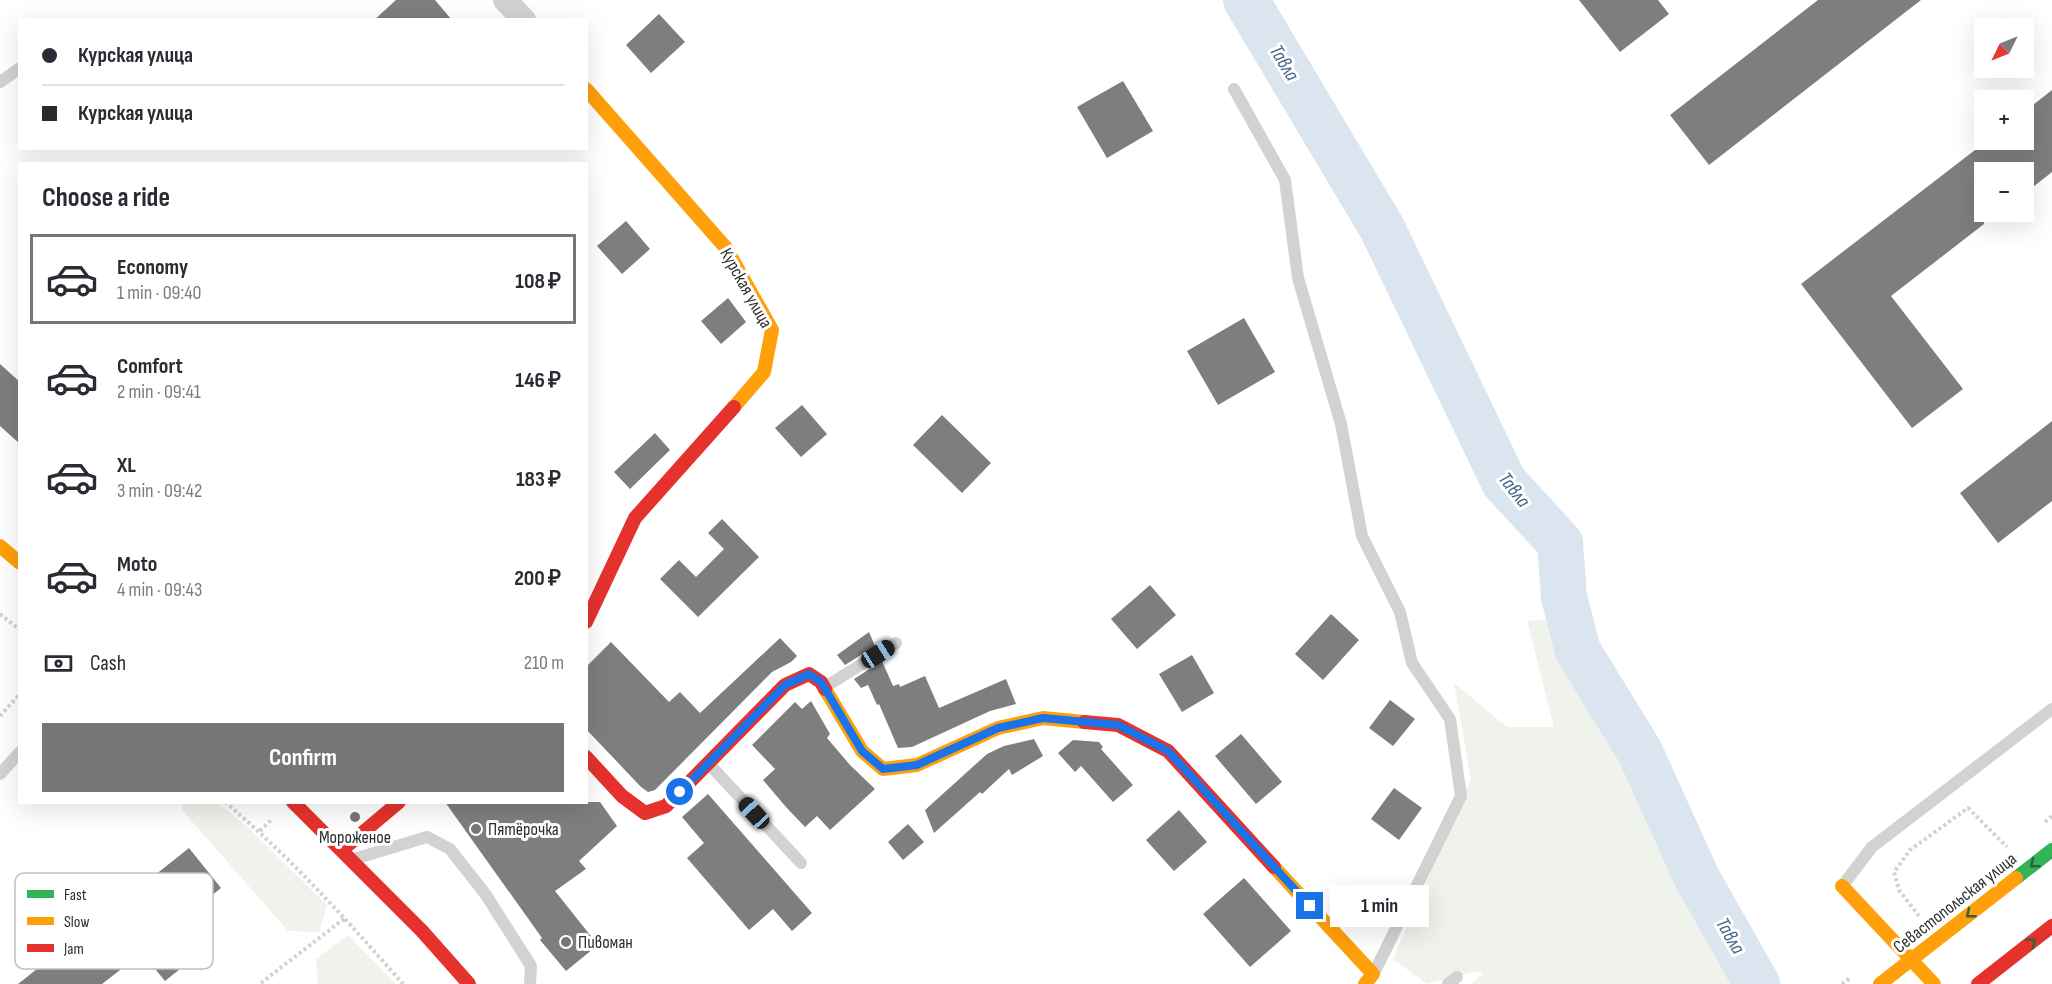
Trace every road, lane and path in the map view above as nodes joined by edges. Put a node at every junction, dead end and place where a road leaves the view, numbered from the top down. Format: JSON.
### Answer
{"nodes":[{"id":1,"x":504,"y":0,"type":"edge"},
{"id":2,"x":522,"y":18,"type":"edge"},
{"id":3,"x":18,"y":69,"type":"edge"},
{"id":4,"x":0,"y":82,"type":"edge"},
{"id":5,"x":1234,"y":89,"type":"dead end"},
{"id":6,"x":588,"y":91,"type":"edge"},
{"id":7,"x":0,"y":546,"type":"edge"},
{"id":8,"x":18,"y":561,"type":"edge"},
{"id":9,"x":0,"y":614,"type":"edge"},
{"id":10,"x":588,"y":618,"type":"edge"},
{"id":11,"x":18,"y":628,"type":"edge"},
{"id":12,"x":896,"y":643,"type":"dead end"},
{"id":13,"x":824,"y":688,"type":"junction"},
{"id":14,"x":18,"y":696,"type":"edge"},
{"id":15,"x":2052,"y":709,"type":"edge"},
{"id":16,"x":0,"y":716,"type":"edge"},
{"id":17,"x":18,"y":754,"type":"edge"},
{"id":18,"x":588,"y":759,"type":"edge"},
{"id":19,"x":708,"y":764,"type":"junction"},
{"id":20,"x":0,"y":774,"type":"edge"},
{"id":21,"x":227,"y":804,"type":"edge"},
{"id":22,"x":295,"y":804,"type":"edge"},
{"id":23,"x":396,"y":804,"type":"edge"},
{"id":24,"x":2010,"y":850,"type":"dead end"},
{"id":25,"x":2052,"y":850,"type":"edge"},
{"id":26,"x":346,"y":855,"type":"junction"},
{"id":27,"x":801,"y":863,"type":"dead end"},
{"id":28,"x":1842,"y":886,"type":"joint"},
{"id":29,"x":1920,"y":917,"type":"dead end"},
{"id":30,"x":345,"y":918,"type":"junction"},
{"id":31,"x":2052,"y":926,"type":"edge"},
{"id":32,"x":1369,"y":979,"type":"edge"},
{"id":33,"x":261,"y":982,"type":"dead end"},
{"id":34,"x":403,"y":984,"type":"edge"},
{"id":35,"x":469,"y":984,"type":"edge"},
{"id":36,"x":530,"y":984,"type":"edge"},
{"id":37,"x":1880,"y":984,"type":"edge"},
{"id":38,"x":1934,"y":984,"type":"edge"},
{"id":39,"x":1978,"y":984,"type":"edge"}],
"edges":[{"from":1,"to":2,"type":"street"},
{"from":3,"to":4,"type":"lane"},
{"from":5,"to":32,"type":"lane"},
{"from":6,"to":10,"type":"street","name":"Курская улица"},
{"from":7,"to":8,"type":"street"},
{"from":9,"to":11,"type":"path"},
{"from":12,"to":13,"type":"lane"},
{"from":13,"to":19,"type":"street"},
{"from":13,"to":32,"type":"street"},
{"from":14,"to":16,"type":"path"},
{"from":15,"to":28,"type":"lane"},
{"from":17,"to":20,"type":"lane"},
{"from":18,"to":19,"type":"street"},
{"from":19,"to":27,"type":"lane"},
{"from":21,"to":30,"type":"path"},
{"from":22,"to":26,"type":"street"},
{"from":23,"to":26,"type":"street"},
{"from":24,"to":29,"type":"path"},
{"from":25,"to":37,"type":"street","name":"Севастопольская улица","one_way":true,"bridge":true},
{"from":26,"to":35,"type":"street"},
{"from":26,"to":36,"type":"lane"},
{"from":28,"to":38,"type":"street"},
{"from":30,"to":33,"type":"path"},
{"from":30,"to":34,"type":"path"},
{"from":39,"to":31,"type":"street","one_way":true,"bridge":true}]}
